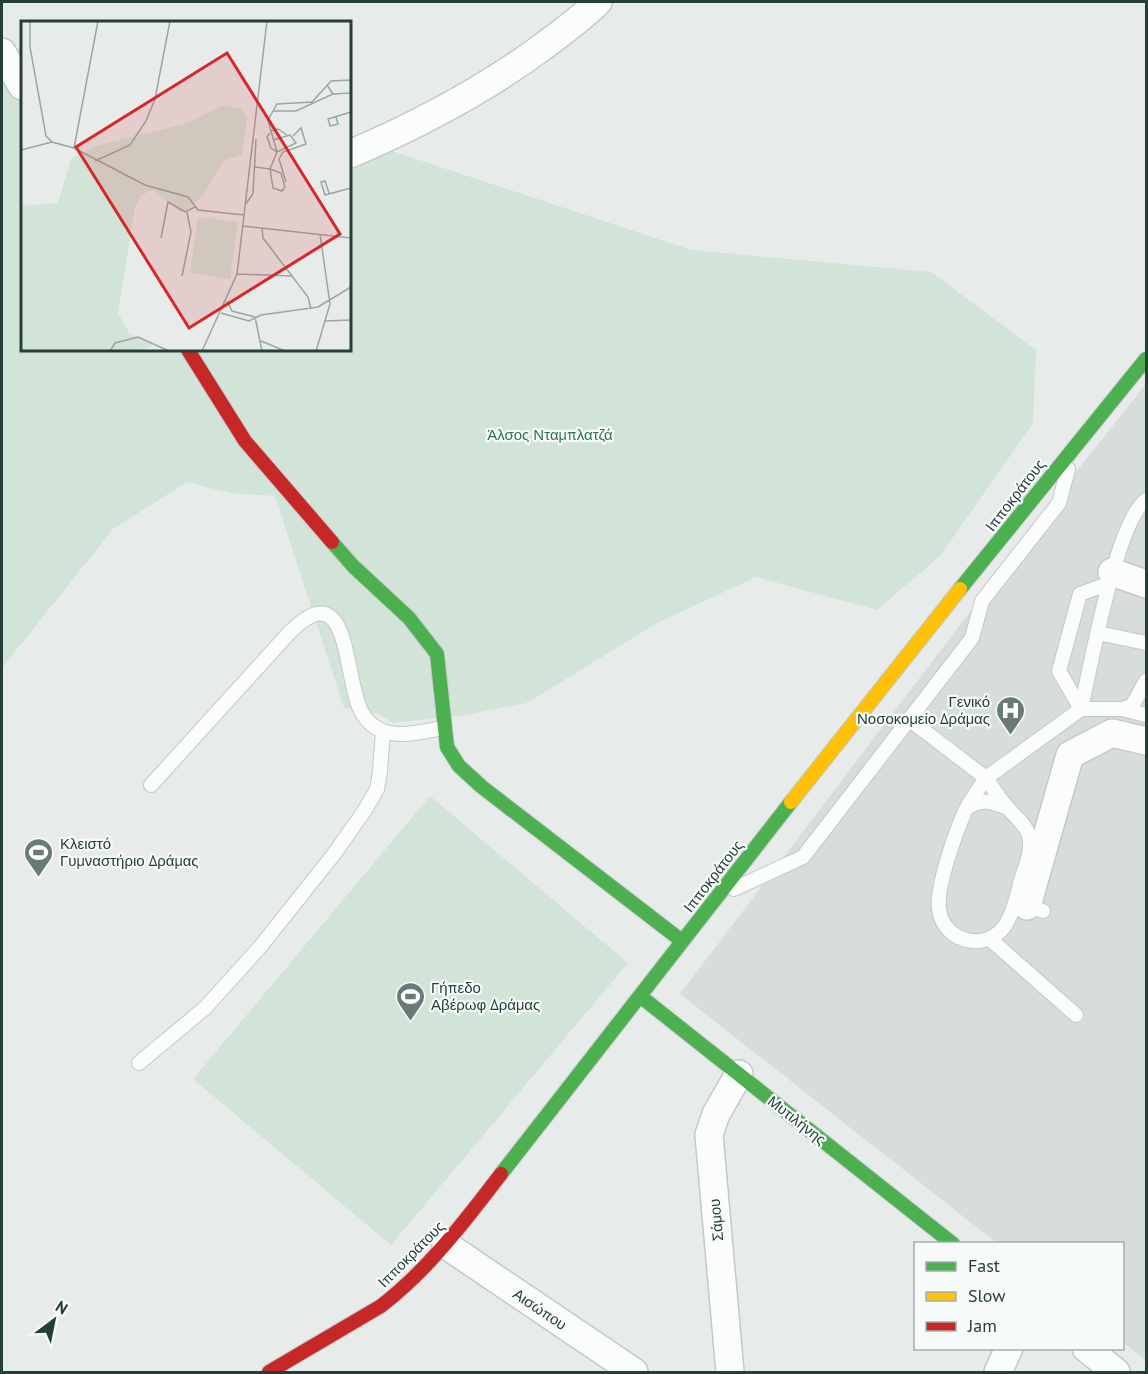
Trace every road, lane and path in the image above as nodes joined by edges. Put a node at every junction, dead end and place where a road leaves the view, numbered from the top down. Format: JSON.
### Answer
{"nodes":[{"id":1,"x":598,"y":2,"type":"edge"},
{"id":2,"x":2,"y":52,"type":"edge"},
{"id":3,"x":21,"y":84,"type":"edge"},
{"id":4,"x":351,"y":154,"type":"edge"},
{"id":5,"x":189,"y":351,"type":"edge"},
{"id":6,"x":1146,"y":359,"type":"edge"},
{"id":7,"x":1074,"y":447,"type":"junction"},
{"id":8,"x":1146,"y":500,"type":"edge"},
{"id":9,"x":1111,"y":577,"type":"junction"},
{"id":10,"x":1146,"y":584,"type":"edge"},
{"id":11,"x":1098,"y":633,"type":"junction"},
{"id":12,"x":1145,"y":646,"type":"edge"},
{"id":13,"x":1146,"y":681,"type":"edge"},
{"id":14,"x":1081,"y":709,"type":"junction"},
{"id":15,"x":1122,"y":709,"type":"junction"},
{"id":16,"x":1146,"y":715,"type":"edge"},
{"id":17,"x":910,"y":720,"type":"junction"},
{"id":18,"x":443,"y":728,"type":"junction"},
{"id":19,"x":383,"y":731,"type":"junction"},
{"id":20,"x":1146,"y":741,"type":"edge"},
{"id":21,"x":986,"y":778,"type":"junction"},
{"id":22,"x":151,"y":785,"type":"dead end"},
{"id":23,"x":967,"y":808,"type":"junction"},
{"id":24,"x":1008,"y":808,"type":"junction"},
{"id":25,"x":716,"y":898,"type":"junction"},
{"id":26,"x":1028,"y":906,"type":"junction"},
{"id":27,"x":990,"y":939,"type":"junction"},
{"id":28,"x":682,"y":941,"type":"junction"},
{"id":29,"x":640,"y":996,"type":"junction"},
{"id":30,"x":1076,"y":1015,"type":"dead end"},
{"id":31,"x":139,"y":1063,"type":"dead end"},
{"id":32,"x":739,"y":1074,"type":"junction"},
{"id":33,"x":950,"y":1242,"type":"edge"},
{"id":34,"x":446,"y":1245,"type":"junction"},
{"id":35,"x":1008,"y":1350,"type":"edge"},
{"id":36,"x":1088,"y":1350,"type":"edge"},
{"id":37,"x":295,"y":1357,"type":"junction"},
{"id":38,"x":269,"y":1372,"type":"edge"},
{"id":39,"x":294,"y":1372,"type":"edge"},
{"id":40,"x":634,"y":1372,"type":"edge"},
{"id":41,"x":730,"y":1372,"type":"edge"},
{"id":42,"x":999,"y":1372,"type":"edge"},
{"id":43,"x":1116,"y":1372,"type":"edge"}],
"edges":[{"from":1,"to":4,"type":"street"},
{"from":2,"to":3,"type":"street"},
{"from":5,"to":18,"type":"street"},
{"from":6,"to":7,"type":"street","name":"Ιπποκράτους"},
{"from":7,"to":17,"type":"lane"},
{"from":7,"to":25,"type":"street","name":"Ιπποκράτους"},
{"from":8,"to":9,"type":"lane"},
{"from":9,"to":10,"type":"street"},
{"from":9,"to":11,"type":"lane"},
{"from":9,"to":14,"type":"lane"},
{"from":11,"to":12,"type":"lane"},
{"from":11,"to":14,"type":"lane"},
{"from":13,"to":15,"type":"lane"},
{"from":14,"to":15,"type":"lane"},
{"from":14,"to":21,"type":"lane"},
{"from":15,"to":16,"type":"lane"},
{"from":17,"to":21,"type":"lane"},
{"from":17,"to":25,"type":"lane"},
{"from":18,"to":19,"type":"lane"},
{"from":18,"to":28,"type":"street"},
{"from":19,"to":22,"type":"lane"},
{"from":19,"to":31,"type":"lane"},
{"from":20,"to":26,"type":"street"},
{"from":21,"to":23,"type":"lane"},
{"from":21,"to":24,"type":"lane"},
{"from":23,"to":24,"type":"lane"},
{"from":23,"to":27,"type":"lane"},
{"from":24,"to":26,"type":"lane"},
{"from":25,"to":28,"type":"street","name":"Ιπποκράτους"},
{"from":26,"to":27,"type":"lane"},
{"from":27,"to":30,"type":"lane"},
{"from":28,"to":29,"type":"street","name":"Ιπποκράτους"},
{"from":29,"to":32,"type":"street","name":"Μυτιλήνης"},
{"from":29,"to":34,"type":"street","name":"Ιπποκράτους"},
{"from":32,"to":33,"type":"street","name":"Μυτιλήνης"},
{"from":32,"to":41,"type":"street","name":"Σάμου"},
{"from":34,"to":37,"type":"street","name":"Ιπποκράτους"},
{"from":34,"to":40,"type":"street","name":"Αισώπου"},
{"from":35,"to":42,"type":"street"},
{"from":36,"to":43,"type":"street"},
{"from":37,"to":38,"type":"street","name":"Ιπποκράτους"},
{"from":37,"to":39,"type":"street"}]}
